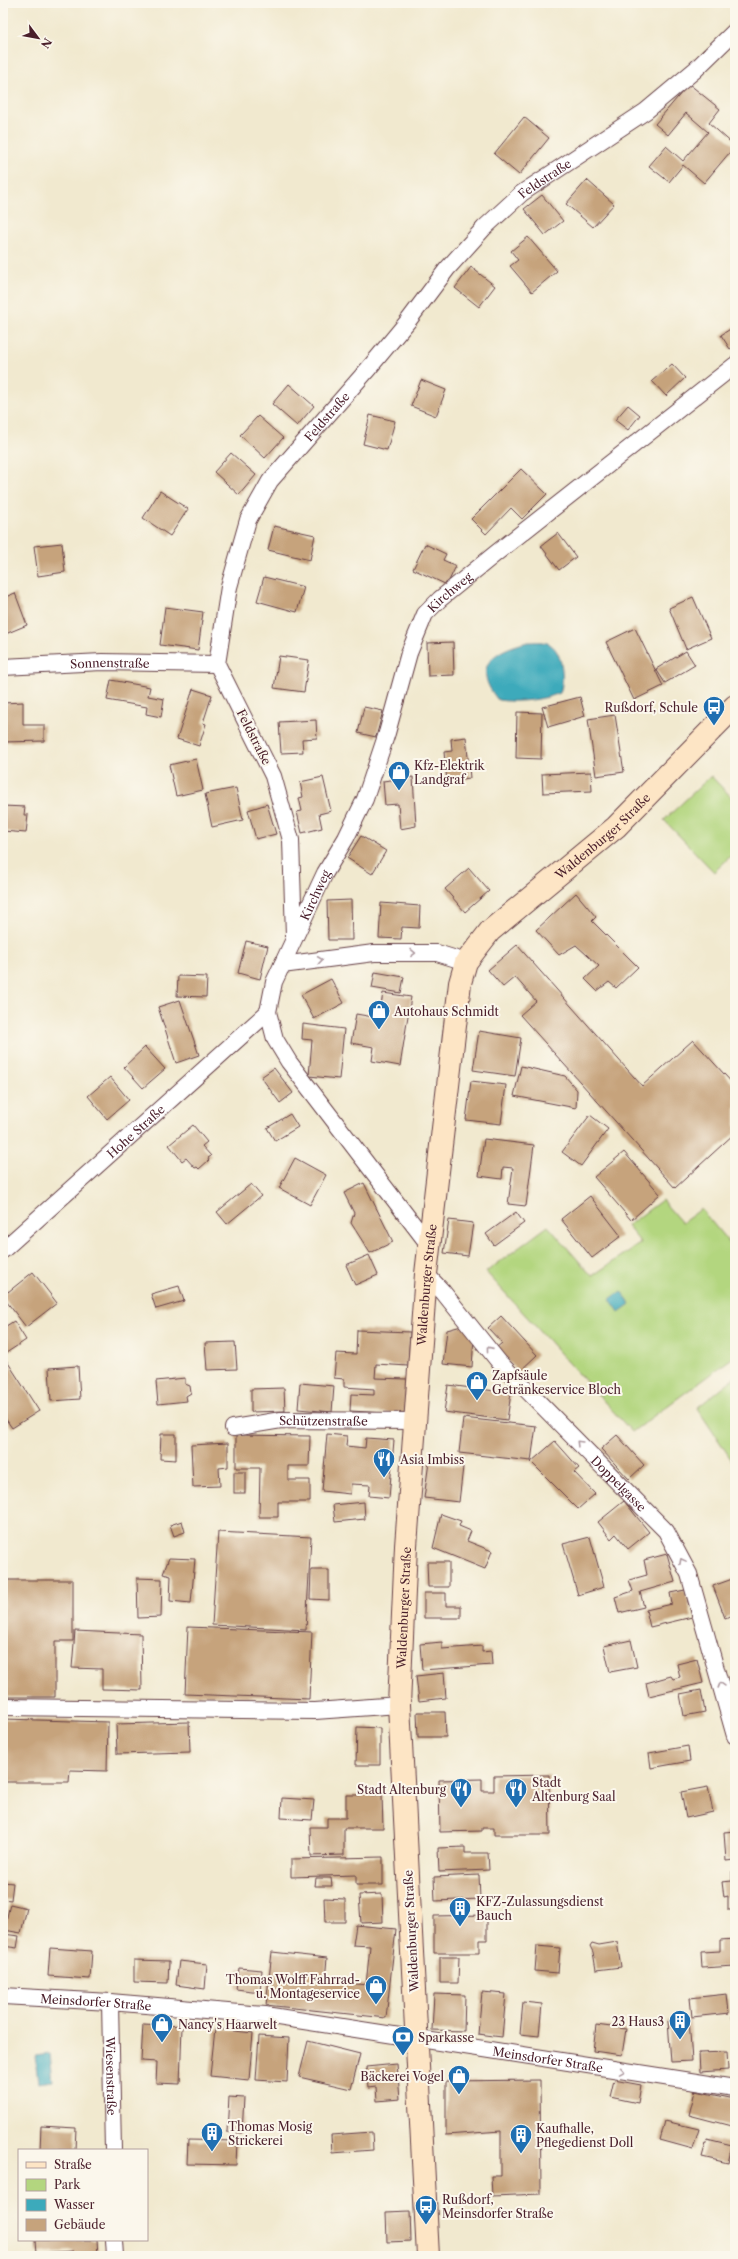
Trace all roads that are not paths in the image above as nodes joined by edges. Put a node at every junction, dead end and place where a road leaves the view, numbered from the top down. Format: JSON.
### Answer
{"nodes":[{"id":1,"x":735,"y":31,"type":"edge"},
{"id":2,"x":735,"y":364,"type":"edge"},
{"id":3,"x":217,"y":664,"type":"junction"},
{"id":4,"x":3,"y":667,"type":"edge"},
{"id":5,"x":735,"y":706,"type":"edge"},
{"id":6,"x":294,"y":936,"type":"junction"},
{"id":7,"x":466,"y":962,"type":"junction"},
{"id":8,"x":282,"y":965,"type":"junction"},
{"id":9,"x":268,"y":1012,"type":"junction"},
{"id":10,"x":429,"y":1245,"type":"junction"},
{"id":11,"x":3,"y":1250,"type":"edge"},
{"id":12,"x":426,"y":1274,"type":"junction"},
{"id":13,"x":414,"y":1421,"type":"junction"},
{"id":14,"x":233,"y":1428,"type":"dead end"},
{"id":15,"x":399,"y":1705,"type":"junction"},
{"id":16,"x":3,"y":1707,"type":"edge"},
{"id":17,"x":735,"y":1736,"type":"edge"},
{"id":18,"x":3,"y":1996,"type":"edge"},
{"id":19,"x":110,"y":2002,"type":"junction"},
{"id":20,"x":418,"y":2039,"type":"junction"},
{"id":21,"x":735,"y":2088,"type":"edge"},
{"id":22,"x":113,"y":2149,"type":"edge"},
{"id":23,"x":114,"y":2241,"type":"edge"},
{"id":24,"x":115,"y":2256,"type":"edge"},
{"id":25,"x":428,"y":2256,"type":"edge"}],
"edges":[{"from":1,"to":3,"type":"street","name":"Feldstraße"},
{"from":2,"to":6,"type":"street","name":"Kirchweg"},
{"from":3,"to":4,"type":"street","name":"Sonnenstraße"},
{"from":3,"to":6,"type":"street","name":"Feldstraße"},
{"from":5,"to":7,"type":"main road","name":"Waldenburger Straße"},
{"from":6,"to":8,"type":"street","name":"Kirchweg"},
{"from":8,"to":7,"type":"street","one_way":true},
{"from":7,"to":10,"type":"main road","name":"Waldenburger Straße"},
{"from":8,"to":9,"type":"street","name":"Kirchweg"},
{"from":9,"to":10,"type":"street","name":"Kirchweg"},
{"from":9,"to":11,"type":"street","name":"Hohe Straße"},
{"from":10,"to":12,"type":"main road","name":"Waldenburger Straße"},
{"from":12,"to":13,"type":"main road","name":"Waldenburger Straße"},
{"from":17,"to":12,"type":"street","name":"Doppelgasse","one_way":true},
{"from":13,"to":14,"type":"street","name":"Schützenstraße"},
{"from":13,"to":15,"type":"main road","name":"Waldenburger Straße"},
{"from":15,"to":16,"type":"street"},
{"from":15,"to":20,"type":"main road","name":"Waldenburger Straße"},
{"from":18,"to":19,"type":"street","name":"Meinsdorfer Straße"},
{"from":19,"to":20,"type":"street","name":"Meinsdorfer Straße"},
{"from":19,"to":22,"type":"street","name":"Wiesenstraße"},
{"from":20,"to":21,"type":"street","name":"Meinsdorfer Straße","one_way":true},
{"from":20,"to":25,"type":"main road","name":"Waldenburger Straße"},
{"from":23,"to":24,"type":"street"}]}
